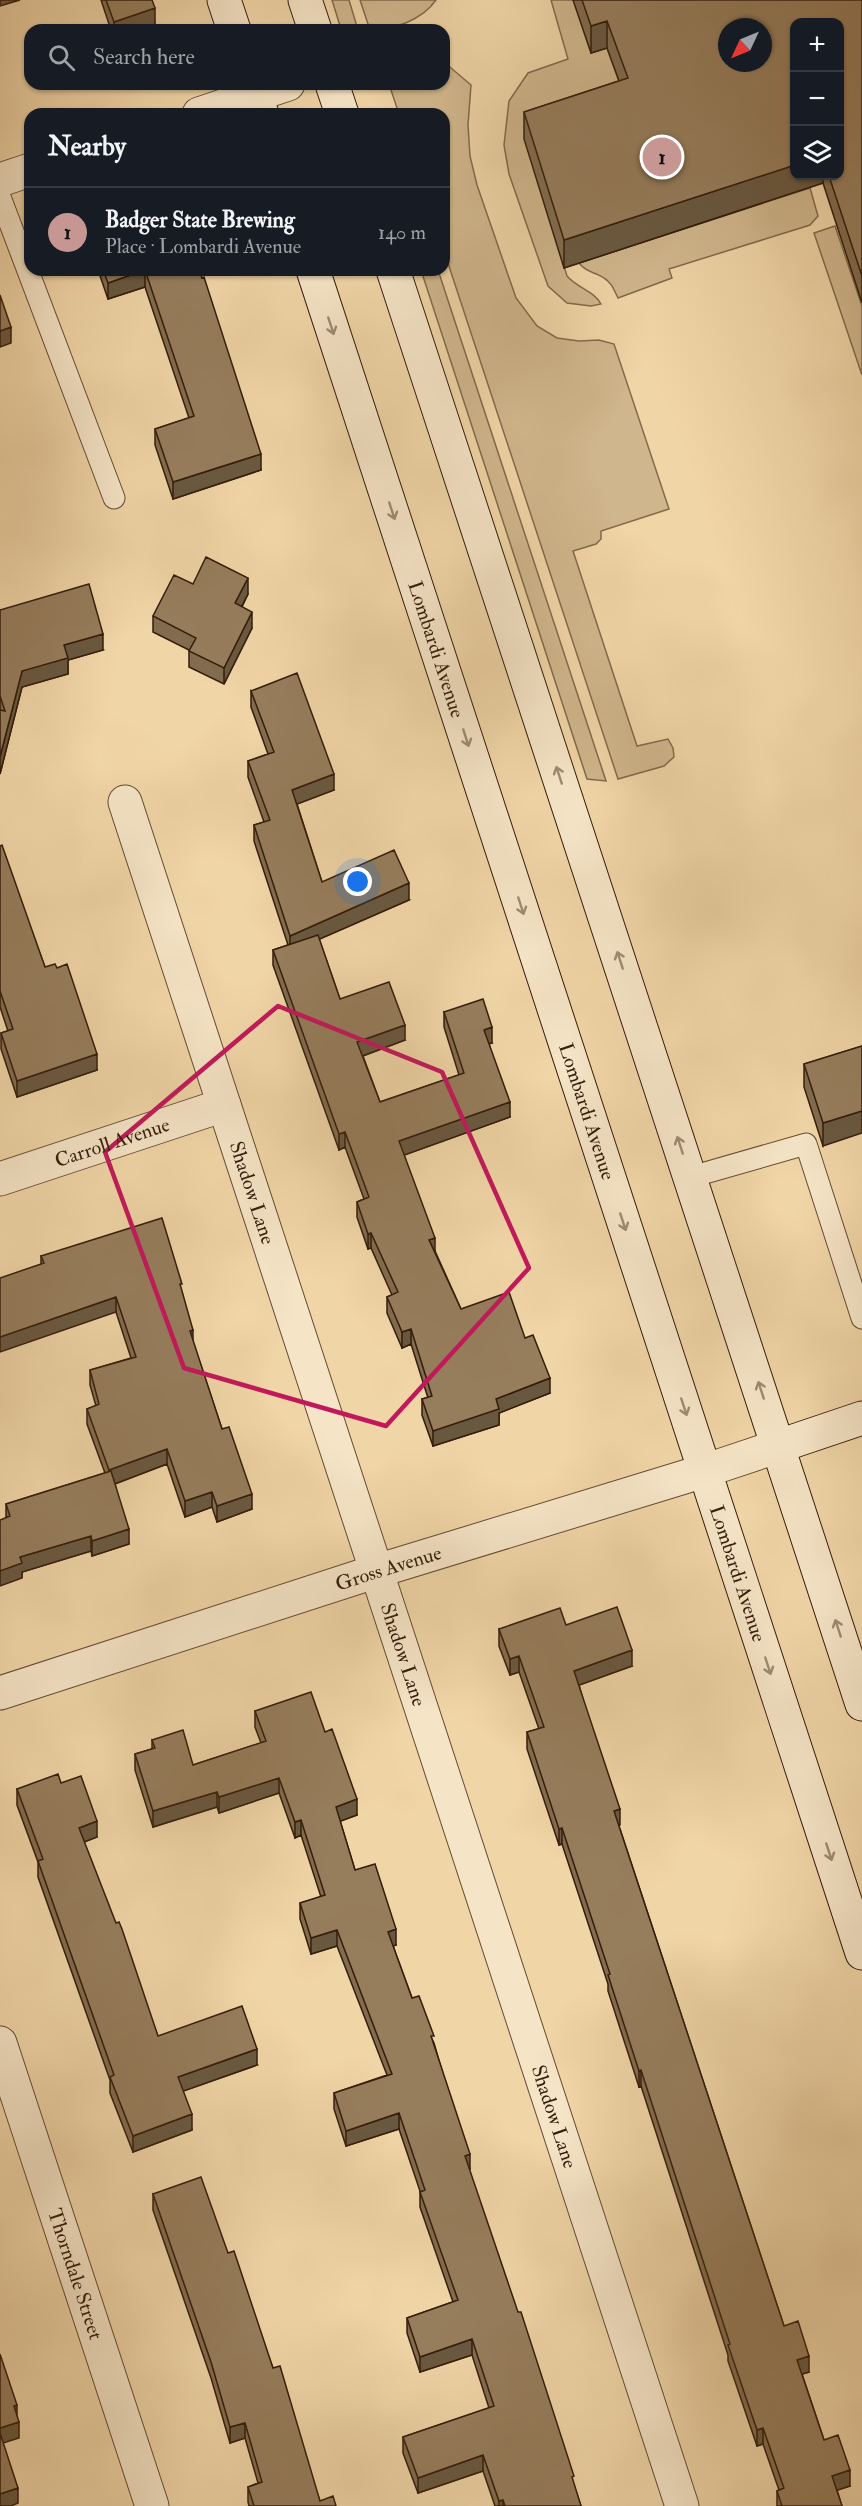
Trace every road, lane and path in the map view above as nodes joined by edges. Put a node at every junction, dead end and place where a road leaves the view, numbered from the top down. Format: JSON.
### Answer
{"nodes":[{"id":1,"x":224,"y":0,"type":"edge"},
{"id":2,"x":305,"y":0,"type":"edge"},
{"id":3,"x":232,"y":24,"type":"edge"},
{"id":4,"x":313,"y":24,"type":"edge"},
{"id":5,"x":274,"y":90,"type":"edge"},
{"id":6,"x":334,"y":90,"type":"edge"},
{"id":7,"x":256,"y":98,"type":"edge"},
{"id":8,"x":220,"y":108,"type":"edge"},
{"id":9,"x":340,"y":108,"type":"edge"},
{"id":10,"x":24,"y":172,"type":"edge"},
{"id":11,"x":0,"y":180,"type":"edge"},
{"id":12,"x":0,"y":197,"type":"edge"},
{"id":13,"x":24,"y":260,"type":"edge"},
{"id":14,"x":30,"y":276,"type":"edge"},
{"id":15,"x":315,"y":276,"type":"edge"},
{"id":16,"x":395,"y":276,"type":"edge"},
{"id":17,"x":114,"y":498,"type":"dead end"},
{"id":18,"x":125,"y":802,"type":"dead end"},
{"id":19,"x":224,"y":1106,"type":"junction"},
{"id":20,"x":691,"y":1178,"type":"junction"},
{"id":21,"x":0,"y":1179,"type":"edge"},
{"id":22,"x":862,"y":1318,"type":"edge"},
{"id":23,"x":862,"y":1418,"type":"edge"},
{"id":24,"x":779,"y":1446,"type":"junction"},
{"id":25,"x":704,"y":1471,"type":"junction"},
{"id":26,"x":377,"y":1571,"type":"junction"},
{"id":27,"x":0,"y":1693,"type":"edge"},
{"id":28,"x":862,"y":1704,"type":"edge"},
{"id":29,"x":862,"y":1953,"type":"edge"},
{"id":30,"x":0,"y":2043,"type":"edge"},
{"id":31,"x":152,"y":2506,"type":"edge"},
{"id":32,"x":682,"y":2506,"type":"edge"}],
"edges":[{"from":1,"to":3,"type":"street"},
{"from":2,"to":4,"type":"street"},
{"from":5,"to":7,"type":"street"},
{"from":6,"to":9,"type":"street"},
{"from":7,"to":8,"type":"street"},
{"from":10,"to":11,"type":"street"},
{"from":12,"to":13,"type":"lane"},
{"from":14,"to":17,"type":"lane"},
{"from":15,"to":25,"type":"street","name":"Lombardi Avenue","one_way":true},
{"from":20,"to":16,"type":"street","one_way":true},
{"from":18,"to":19,"type":"street","name":"Shadow Lane"},
{"from":19,"to":21,"type":"street","name":"Carroll Avenue"},
{"from":19,"to":26,"type":"street","name":"Shadow Lane"},
{"from":20,"to":22,"type":"lane"},
{"from":24,"to":20,"type":"street","one_way":true},
{"from":23,"to":24,"type":"street","name":"Gross Avenue"},
{"from":24,"to":25,"type":"street","name":"Gross Avenue"},
{"from":28,"to":24,"type":"street","one_way":true},
{"from":25,"to":26,"type":"street","name":"Gross Avenue"},
{"from":25,"to":29,"type":"street","name":"Lombardi Avenue","one_way":true},
{"from":26,"to":27,"type":"street","name":"Gross Avenue"},
{"from":26,"to":32,"type":"street","name":"Shadow Lane"},
{"from":30,"to":31,"type":"street","name":"Thorndale Street"}]}
